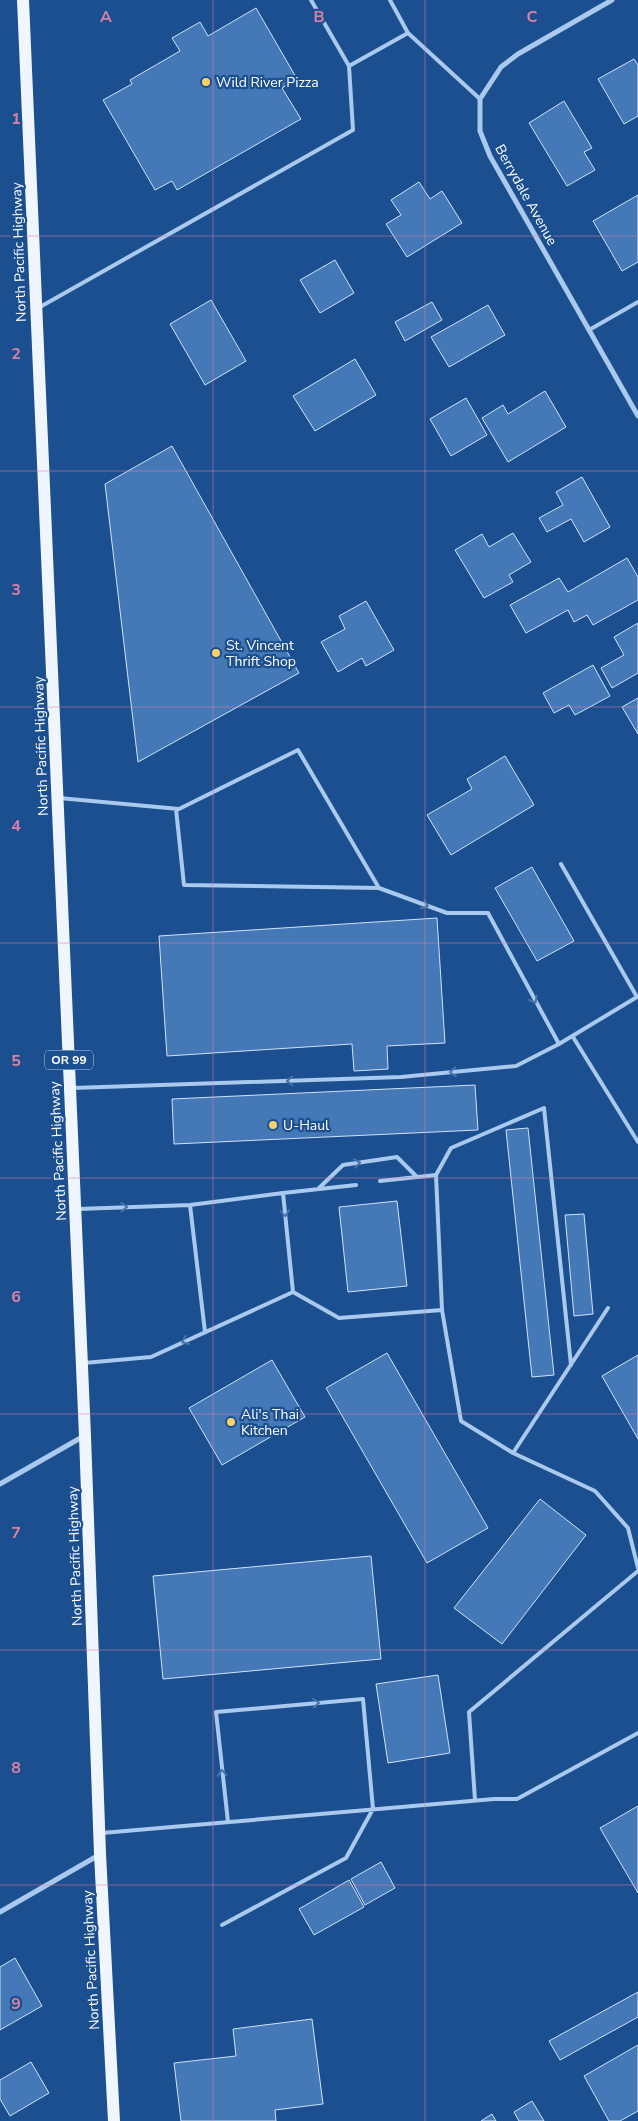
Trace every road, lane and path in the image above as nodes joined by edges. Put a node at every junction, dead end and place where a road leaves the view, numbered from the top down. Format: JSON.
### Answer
{"nodes":[{"id":1,"x":24,"y":0,"type":"edge"},
{"id":2,"x":311,"y":0,"type":"edge"},
{"id":3,"x":390,"y":0,"type":"edge"},
{"id":4,"x":612,"y":0,"type":"edge"},
{"id":5,"x":408,"y":33,"type":"junction"},
{"id":6,"x":349,"y":66,"type":"junction"},
{"id":7,"x":480,"y":99,"type":"junction"},
{"id":8,"x":638,"y":302,"type":"edge"},
{"id":9,"x":36,"y":309,"type":"junction"},
{"id":10,"x":589,"y":330,"type":"junction"},
{"id":11,"x":638,"y":416,"type":"edge"},
{"id":12,"x":58,"y":798,"type":"junction"},
{"id":13,"x":176,"y":809,"type":"junction"},
{"id":14,"x":561,"y":864,"type":"dead end"},
{"id":15,"x":379,"y":888,"type":"junction"},
{"id":16,"x":637,"y":998,"type":"edge"},
{"id":17,"x":573,"y":1037,"type":"junction"},
{"id":18,"x":559,"y":1044,"type":"junction"},
{"id":19,"x":70,"y":1088,"type":"junction"},
{"id":20,"x":638,"y":1142,"type":"edge"},
{"id":21,"x":436,"y":1176,"type":"junction"},
{"id":22,"x":417,"y":1177,"type":"junction"},
{"id":23,"x":380,"y":1181,"type":"dead end"},
{"id":24,"x":356,"y":1185,"type":"dead end"},
{"id":25,"x":318,"y":1189,"type":"junction"},
{"id":26,"x":283,"y":1193,"type":"junction"},
{"id":27,"x":190,"y":1205,"type":"junction"},
{"id":28,"x":76,"y":1209,"type":"junction"},
{"id":29,"x":293,"y":1292,"type":"junction"},
{"id":30,"x":608,"y":1308,"type":"dead end"},
{"id":31,"x":442,"y":1310,"type":"junction"},
{"id":32,"x":205,"y":1332,"type":"junction"},
{"id":33,"x":82,"y":1363,"type":"junction"},
{"id":34,"x":571,"y":1365,"type":"junction"},
{"id":35,"x":85,"y":1436,"type":"junction"},
{"id":36,"x":513,"y":1453,"type":"junction"},
{"id":37,"x":0,"y":1484,"type":"edge"},
{"id":38,"x":638,"y":1570,"type":"edge"},
{"id":39,"x":638,"y":1733,"type":"edge"},
{"id":40,"x":476,"y":1800,"type":"junction"},
{"id":41,"x":373,"y":1809,"type":"junction"},
{"id":42,"x":228,"y":1822,"type":"junction"},
{"id":43,"x":100,"y":1833,"type":"junction"},
{"id":44,"x":100,"y":1854,"type":"junction"},
{"id":45,"x":0,"y":1912,"type":"edge"},
{"id":46,"x":222,"y":1925,"type":"dead end"},
{"id":47,"x":114,"y":2121,"type":"edge"}],
"edges":[{"from":1,"to":9,"type":"main road","name":"North Pacific Highway","number":"OR 99"},
{"from":2,"to":6,"type":"lane"},
{"from":3,"to":5,"type":"lane"},
{"from":4,"to":7,"type":"street"},
{"from":5,"to":6,"type":"lane"},
{"from":5,"to":7,"type":"lane"},
{"from":6,"to":9,"type":"lane"},
{"from":7,"to":10,"type":"street","name":"Berrydale Avenue"},
{"from":8,"to":10,"type":"lane"},
{"from":9,"to":12,"type":"main road","name":"North Pacific Highway","number":"OR 99"},
{"from":10,"to":11,"type":"street","name":"Berrydale Avenue"},
{"from":12,"to":13,"type":"lane"},
{"from":12,"to":19,"type":"main road","name":"North Pacific Highway","number":"OR 99"},
{"from":13,"to":15,"type":"lane"},
{"from":13,"to":15,"type":"lane"},
{"from":14,"to":16,"type":"lane"},
{"from":15,"to":18,"type":"lane","one_way":true},
{"from":16,"to":17,"type":"lane"},
{"from":17,"to":18,"type":"lane"},
{"from":17,"to":20,"type":"lane"},
{"from":18,"to":19,"type":"lane","one_way":true},
{"from":19,"to":28,"type":"main road","name":"North Pacific Highway","number":"OR 99"},
{"from":21,"to":22,"type":"lane"},
{"from":21,"to":31,"type":"lane"},
{"from":21,"to":34,"type":"lane"},
{"from":22,"to":23,"type":"lane"},
{"from":25,"to":22,"type":"lane","one_way":true},
{"from":24,"to":25,"type":"lane"},
{"from":25,"to":26,"type":"lane"},
{"from":26,"to":27,"type":"lane"},
{"from":26,"to":29,"type":"lane","one_way":true},
{"from":28,"to":27,"type":"lane","one_way":true},
{"from":27,"to":32,"type":"lane"},
{"from":28,"to":33,"type":"main road","name":"North Pacific Highway","number":"OR 99"},
{"from":29,"to":31,"type":"lane"},
{"from":29,"to":32,"type":"lane"},
{"from":30,"to":34,"type":"lane"},
{"from":31,"to":36,"type":"lane"},
{"from":32,"to":33,"type":"lane","one_way":true},
{"from":33,"to":35,"type":"main road","name":"North Pacific Highway","number":"OR 99"},
{"from":34,"to":36,"type":"lane"},
{"from":35,"to":37,"type":"street"},
{"from":35,"to":43,"type":"main road","name":"North Pacific Highway","number":"OR 99"},
{"from":36,"to":38,"type":"lane"},
{"from":38,"to":40,"type":"lane"},
{"from":39,"to":40,"type":"lane"},
{"from":40,"to":41,"type":"lane"},
{"from":41,"to":42,"type":"lane"},
{"from":42,"to":41,"type":"lane","one_way":true},
{"from":41,"to":46,"type":"lane"},
{"from":42,"to":43,"type":"lane"},
{"from":43,"to":44,"type":"main road","name":"North Pacific Highway","number":"OR 99"},
{"from":44,"to":45,"type":"street"},
{"from":44,"to":47,"type":"main road","name":"North Pacific Highway","number":"OR 99"}]}
